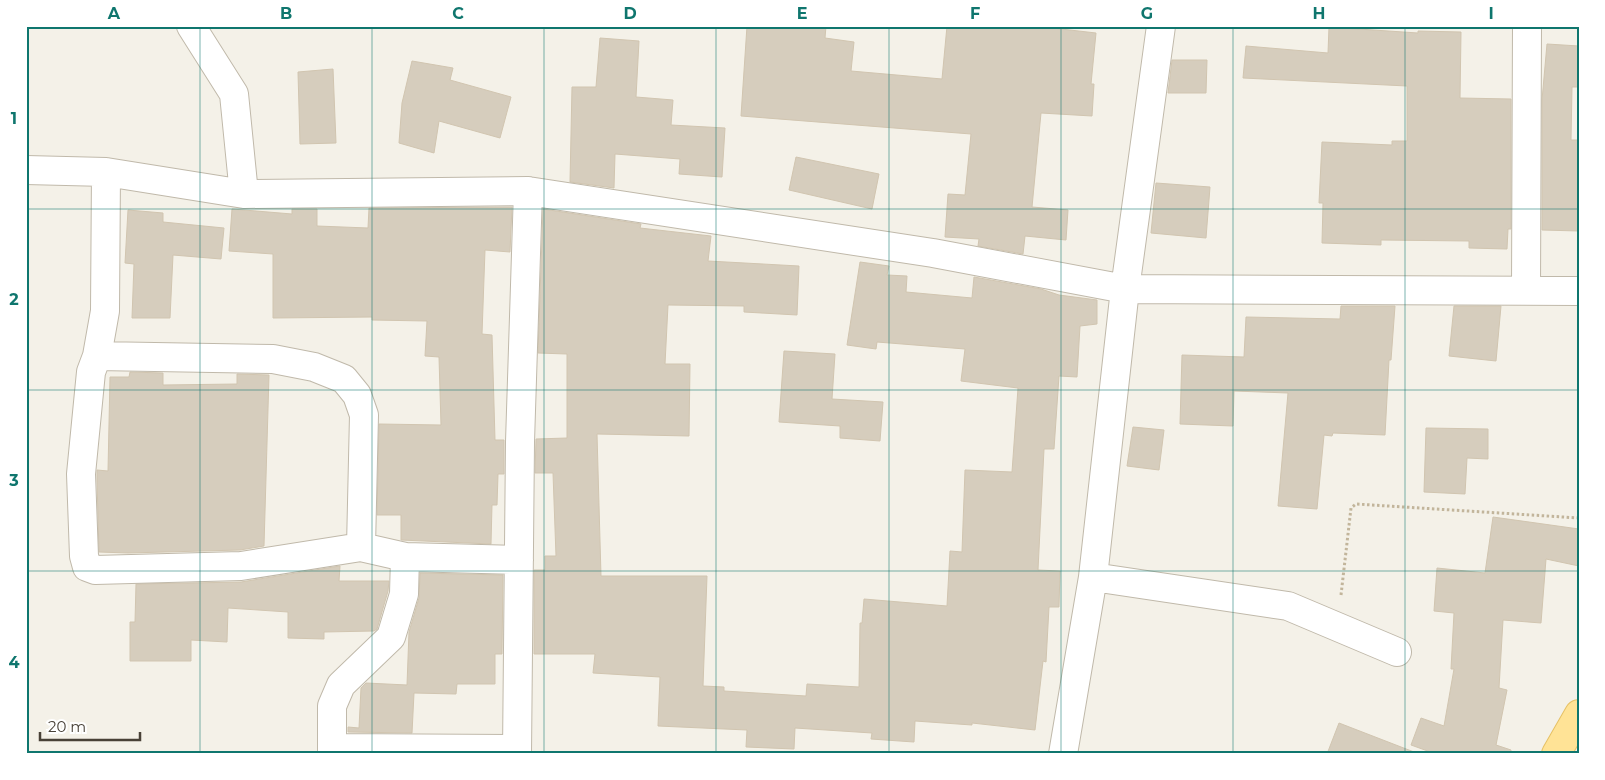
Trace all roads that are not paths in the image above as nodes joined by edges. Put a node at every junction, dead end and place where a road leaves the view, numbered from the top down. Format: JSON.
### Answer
{"nodes":[{"id":1,"x":191,"y":26,"type":"edge"},
{"id":2,"x":1161,"y":26,"type":"edge"},
{"id":3,"x":1526,"y":26,"type":"edge"},
{"id":4,"x":26,"y":170,"type":"edge"},
{"id":5,"x":106,"y":172,"type":"junction"},
{"id":6,"x":528,"y":190,"type":"junction"},
{"id":7,"x":244,"y":194,"type":"junction"},
{"id":8,"x":1125,"y":290,"type":"junction"},
{"id":9,"x":1526,"y":290,"type":"junction"},
{"id":10,"x":1579,"y":291,"type":"edge"},
{"id":11,"x":97,"y":356,"type":"junction"},
{"id":12,"x":361,"y":547,"type":"junction"},
{"id":13,"x":405,"y":557,"type":"junction"},
{"id":14,"x":519,"y":560,"type":"junction"},
{"id":15,"x":1094,"y":577,"type":"junction"},
{"id":16,"x":1397,"y":652,"type":"dead end"},
{"id":17,"x":1579,"y":714,"type":"edge"},
{"id":18,"x":332,"y":751,"type":"edge"},
{"id":19,"x":517,"y":751,"type":"edge"},
{"id":20,"x":1063,"y":754,"type":"edge"},
{"id":21,"x":1556,"y":754,"type":"edge"}],
"edges":[{"from":1,"to":7,"type":"street"},
{"from":2,"to":8,"type":"street"},
{"from":3,"to":9,"type":"street"},
{"from":4,"to":5,"type":"street"},
{"from":5,"to":7,"type":"street"},
{"from":5,"to":11,"type":"street"},
{"from":6,"to":7,"type":"street"},
{"from":6,"to":8,"type":"street"},
{"from":6,"to":14,"type":"street"},
{"from":8,"to":9,"type":"street"},
{"from":8,"to":15,"type":"street"},
{"from":9,"to":10,"type":"street"},
{"from":11,"to":12,"type":"street"},
{"from":11,"to":12,"type":"street"},
{"from":12,"to":13,"type":"street"},
{"from":13,"to":14,"type":"street"},
{"from":13,"to":18,"type":"street"},
{"from":14,"to":19,"type":"street"},
{"from":15,"to":16,"type":"street"},
{"from":15,"to":20,"type":"street"},
{"from":17,"to":21,"type":"main road"},
{"from":18,"to":19,"type":"street"}]}
